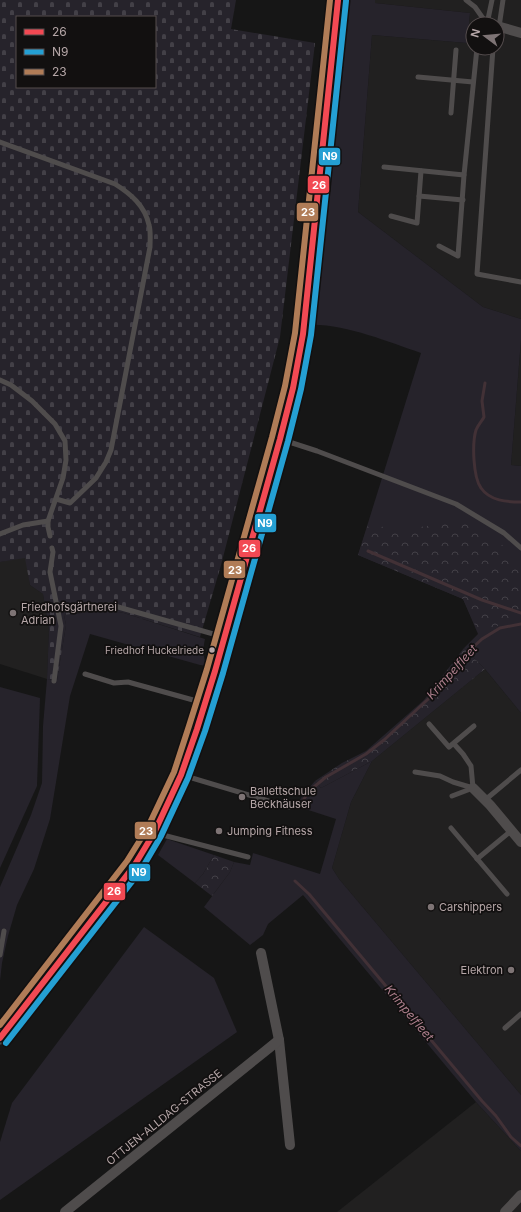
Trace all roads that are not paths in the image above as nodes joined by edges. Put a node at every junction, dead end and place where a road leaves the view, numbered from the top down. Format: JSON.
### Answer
{"nodes":[{"id":1,"x":338,"y":0,"type":"edge"},
{"id":2,"x":466,"y":0,"type":"edge"},
{"id":3,"x":492,"y":0,"type":"edge"},
{"id":4,"x":503,"y":0,"type":"edge"},
{"id":5,"x":481,"y":16,"type":"edge"},
{"id":6,"x":489,"y":16,"type":"edge"},
{"id":7,"x":500,"y":16,"type":"edge"},
{"id":8,"x":505,"y":29,"type":"edge"},
{"id":9,"x":521,"y":33,"type":"edge"},
{"id":10,"x":456,"y":50,"type":"dead end"},
{"id":11,"x":475,"y":56,"type":"edge"},
{"id":12,"x":492,"y":56,"type":"edge"},
{"id":13,"x":418,"y":77,"type":"dead end"},
{"id":14,"x":453,"y":80,"type":"junction"},
{"id":15,"x":473,"y":82,"type":"junction"},
{"id":16,"x":451,"y":113,"type":"dead end"},
{"id":17,"x":0,"y":142,"type":"edge"},
{"id":18,"x":384,"y":167,"type":"dead end"},
{"id":19,"x":421,"y":171,"type":"junction"},
{"id":20,"x":464,"y":175,"type":"junction"},
{"id":21,"x":419,"y":196,"type":"junction"},
{"id":22,"x":463,"y":200,"type":"junction"},
{"id":23,"x":391,"y":216,"type":"dead end"},
{"id":24,"x":439,"y":246,"type":"dead end"},
{"id":25,"x":521,"y":282,"type":"edge"},
{"id":26,"x":0,"y":380,"type":"edge"},
{"id":27,"x":280,"y":439,"type":"junction"},
{"id":28,"x":56,"y":499,"type":"junction"},
{"id":29,"x":48,"y":521,"type":"junction"},
{"id":30,"x":0,"y":534,"type":"edge"},
{"id":31,"x":50,"y":536,"type":"dead end"},
{"id":32,"x":52,"y":548,"type":"dead end"},
{"id":33,"x":521,"y":548,"type":"edge"},
{"id":34,"x":57,"y":606,"type":"junction"},
{"id":35,"x":224,"y":637,"type":"junction"},
{"id":36,"x":85,"y":674,"type":"dead end"},
{"id":37,"x":54,"y":681,"type":"dead end"},
{"id":38,"x":205,"y":703,"type":"junction"},
{"id":39,"x":429,"y":724,"type":"dead end"},
{"id":40,"x":474,"y":726,"type":"dead end"},
{"id":41,"x":454,"y":744,"type":"junction"},
{"id":42,"x":521,"y":770,"type":"edge"},
{"id":43,"x":415,"y":772,"type":"dead end"},
{"id":44,"x":181,"y":775,"type":"junction"},
{"id":45,"x":473,"y":788,"type":"junction"},
{"id":46,"x":452,"y":796,"type":"dead end"},
{"id":47,"x":485,"y":800,"type":"junction"},
{"id":48,"x":289,"y":807,"type":"dead end"},
{"id":49,"x":451,"y":828,"type":"dead end"},
{"id":50,"x":511,"y":831,"type":"junction"},
{"id":51,"x":154,"y":833,"type":"junction"},
{"id":52,"x":521,"y":842,"type":"edge"},
{"id":53,"x":248,"y":857,"type":"dead end"},
{"id":54,"x":477,"y":859,"type":"junction"},
{"id":55,"x":507,"y":894,"type":"dead end"},
{"id":56,"x":4,"y":931,"type":"dead end"},
{"id":57,"x":261,"y":953,"type":"dead end"},
{"id":58,"x":0,"y":956,"type":"edge"},
{"id":59,"x":521,"y":1014,"type":"edge"},
{"id":60,"x":505,"y":1028,"type":"dead end"},
{"id":61,"x":1,"y":1032,"type":"edge"},
{"id":62,"x":279,"y":1040,"type":"junction"},
{"id":63,"x":290,"y":1145,"type":"dead end"},
{"id":64,"x":521,"y":1195,"type":"edge"},
{"id":65,"x":65,"y":1212,"type":"edge"},
{"id":66,"x":505,"y":1212,"type":"edge"}],
"edges":[{"from":1,"to":27,"type":"street"},
{"from":2,"to":5,"type":"lane"},
{"from":3,"to":6,"type":"lane"},
{"from":4,"to":7,"type":"lane"},
{"from":8,"to":9,"type":"street"},
{"from":10,"to":14,"type":"lane"},
{"from":11,"to":15,"type":"lane"},
{"from":12,"to":25,"type":"lane"},
{"from":13,"to":14,"type":"lane"},
{"from":14,"to":15,"type":"lane"},
{"from":14,"to":16,"type":"lane"},
{"from":15,"to":20,"type":"lane"},
{"from":17,"to":28,"type":"lane"},
{"from":18,"to":19,"type":"lane"},
{"from":19,"to":20,"type":"lane"},
{"from":19,"to":21,"type":"lane"},
{"from":20,"to":22,"type":"lane"},
{"from":21,"to":22,"type":"lane"},
{"from":21,"to":23,"type":"lane"},
{"from":22,"to":24,"type":"lane"},
{"from":26,"to":28,"type":"lane"},
{"from":27,"to":33,"type":"lane"},
{"from":27,"to":35,"type":"street"},
{"from":28,"to":29,"type":"lane"},
{"from":29,"to":30,"type":"lane"},
{"from":29,"to":31,"type":"lane"},
{"from":32,"to":34,"type":"lane"},
{"from":34,"to":35,"type":"lane"},
{"from":34,"to":37,"type":"lane"},
{"from":35,"to":38,"type":"street"},
{"from":36,"to":38,"type":"lane"},
{"from":38,"to":44,"type":"street"},
{"from":39,"to":41,"type":"lane"},
{"from":40,"to":41,"type":"lane"},
{"from":41,"to":45,"type":"lane"},
{"from":42,"to":47,"type":"lane"},
{"from":43,"to":45,"type":"lane"},
{"from":44,"to":48,"type":"lane"},
{"from":44,"to":51,"type":"street"},
{"from":45,"to":46,"type":"lane"},
{"from":45,"to":47,"type":"street"},
{"from":47,"to":50,"type":"street"},
{"from":49,"to":54,"type":"lane"},
{"from":50,"to":52,"type":"street"},
{"from":50,"to":54,"type":"lane"},
{"from":51,"to":53,"type":"lane"},
{"from":51,"to":61,"type":"street"},
{"from":54,"to":55,"type":"lane"},
{"from":56,"to":58,"type":"lane"},
{"from":57,"to":62,"type":"street"},
{"from":59,"to":60,"type":"lane"},
{"from":62,"to":63,"type":"street"},
{"from":62,"to":65,"type":"street","name":"OTTJEN-ALLDAG-STRASSE"},
{"from":64,"to":66,"type":"street"}]}
